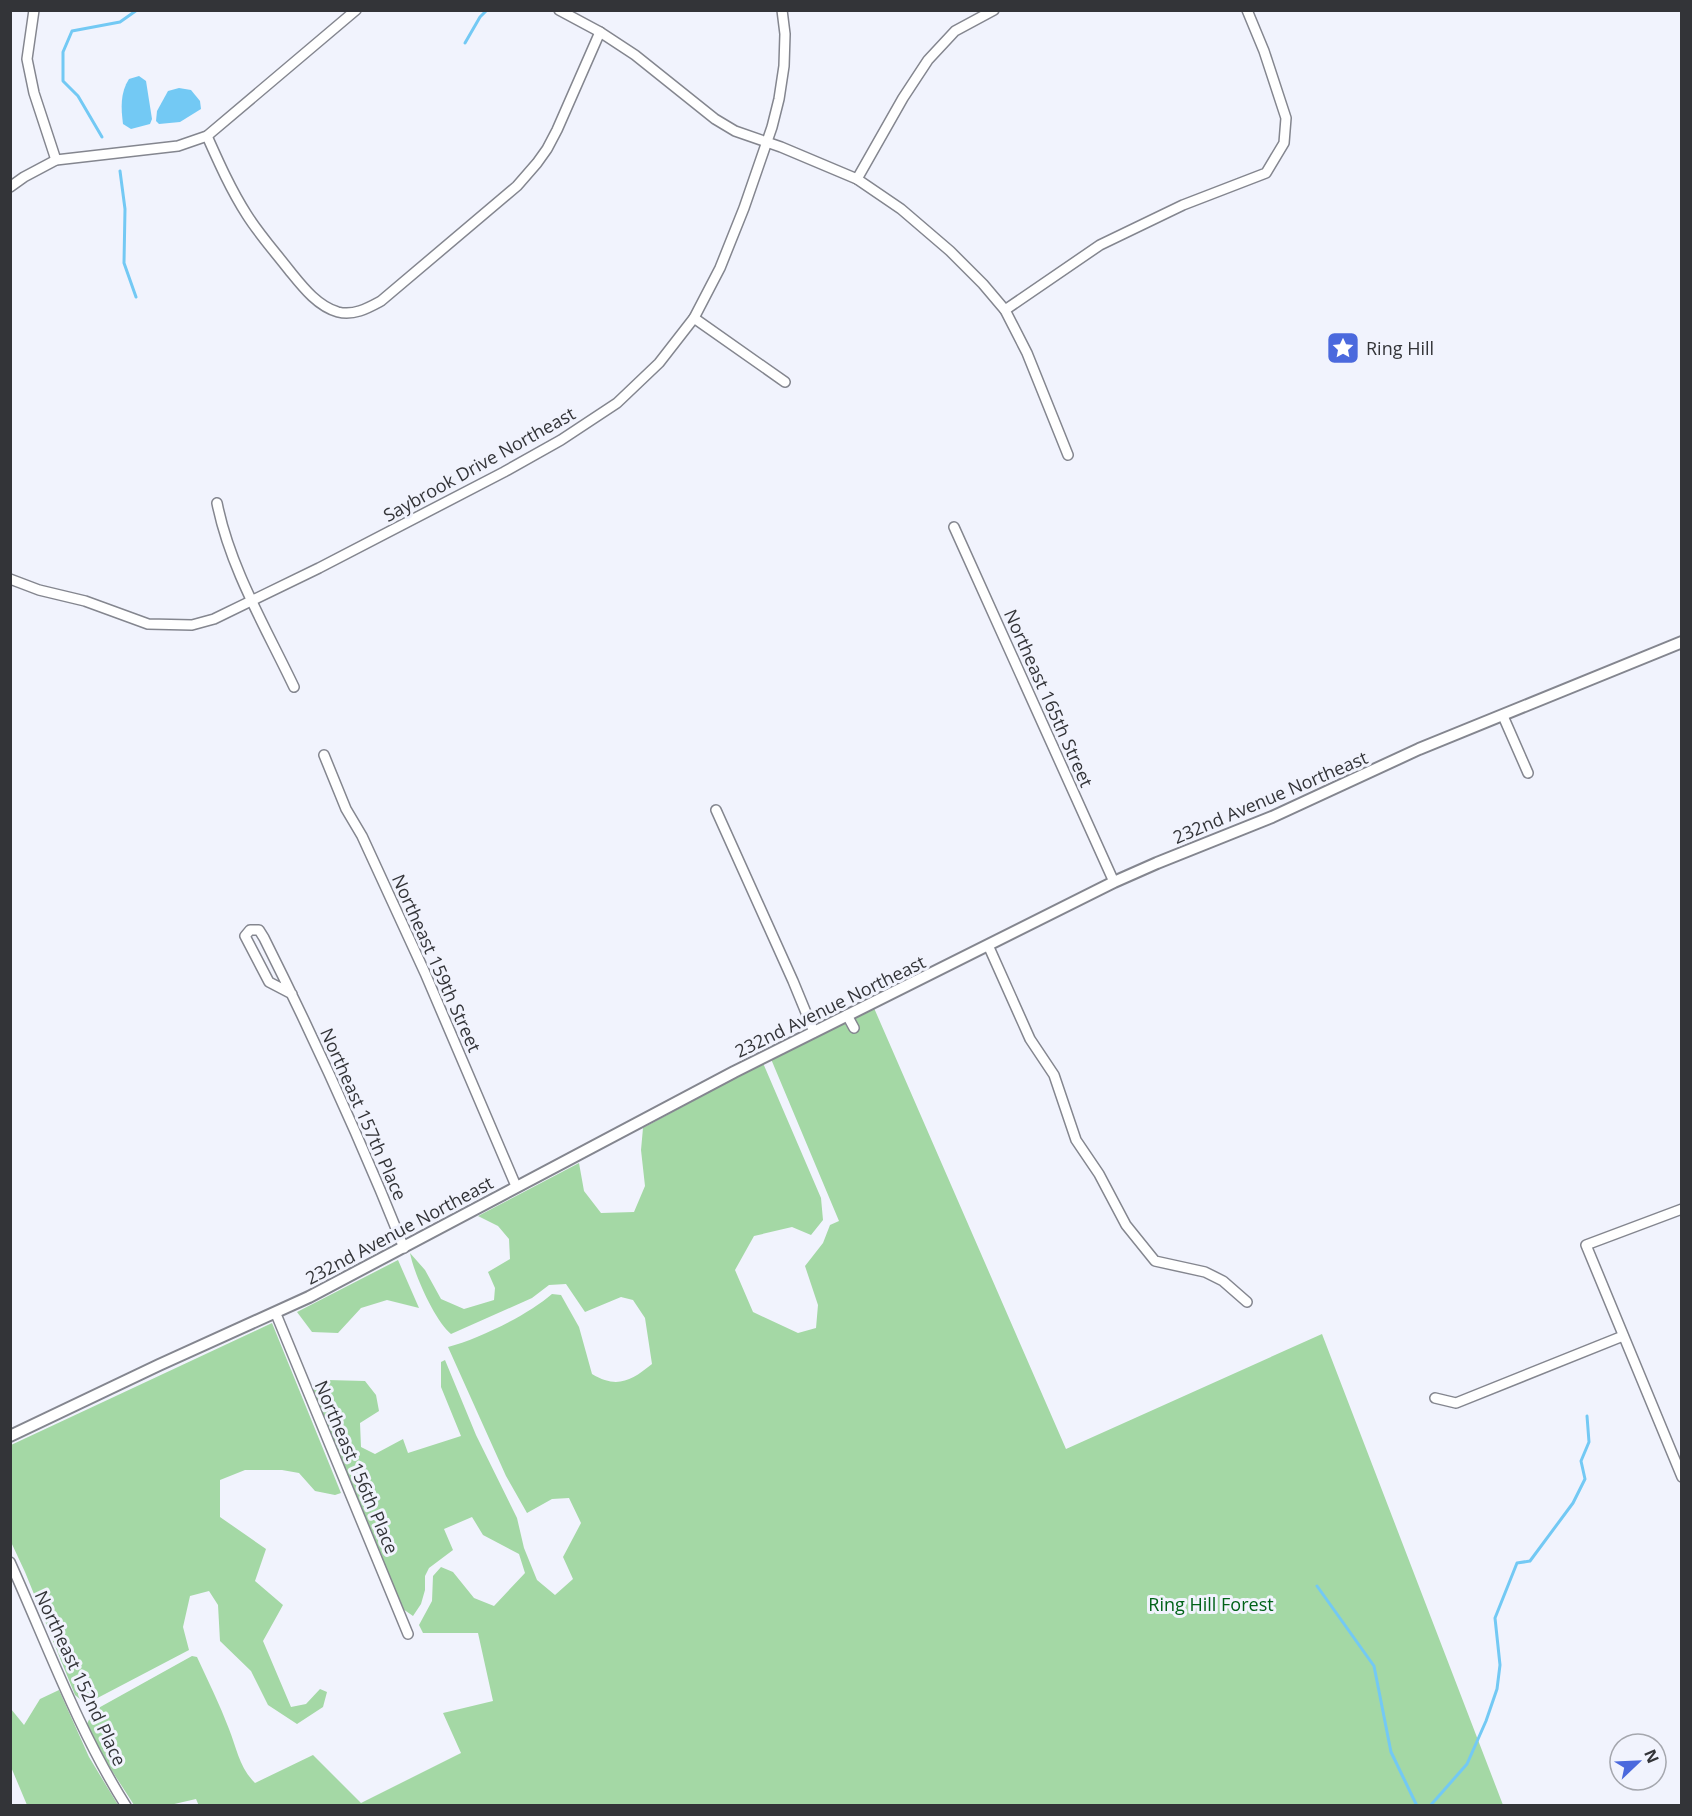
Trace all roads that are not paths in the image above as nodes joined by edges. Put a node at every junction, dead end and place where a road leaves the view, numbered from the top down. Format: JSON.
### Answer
{"nodes":[{"id":1,"x":34,"y":10,"type":"edge"},
{"id":2,"x":356,"y":10,"type":"edge"},
{"id":3,"x":559,"y":10,"type":"edge"},
{"id":4,"x":782,"y":10,"type":"edge"},
{"id":5,"x":994,"y":10,"type":"edge"},
{"id":6,"x":1246,"y":10,"type":"edge"},
{"id":7,"x":600,"y":32,"type":"junction"},
{"id":8,"x":207,"y":136,"type":"junction"},
{"id":9,"x":767,"y":142,"type":"junction"},
{"id":10,"x":56,"y":160,"type":"junction"},
{"id":11,"x":857,"y":180,"type":"junction"},
{"id":12,"x":10,"y":187,"type":"edge"},
{"id":13,"x":1005,"y":310,"type":"junction"},
{"id":14,"x":694,"y":318,"type":"junction"},
{"id":15,"x":785,"y":382,"type":"dead end"},
{"id":16,"x":1068,"y":455,"type":"dead end"},
{"id":17,"x":217,"y":502,"type":"dead end"},
{"id":18,"x":954,"y":527,"type":"dead end"},
{"id":19,"x":10,"y":579,"type":"edge"},
{"id":20,"x":253,"y":601,"type":"junction"},
{"id":21,"x":1682,"y":642,"type":"edge"},
{"id":22,"x":294,"y":687,"type":"dead end"},
{"id":23,"x":1503,"y":716,"type":"junction"},
{"id":24,"x":324,"y":755,"type":"dead end"},
{"id":25,"x":1528,"y":772,"type":"dead end"},
{"id":26,"x":716,"y":810,"type":"dead end"},
{"id":27,"x":1114,"y":882,"type":"junction"},
{"id":28,"x":988,"y":945,"type":"junction"},
{"id":29,"x":292,"y":994,"type":"junction"},
{"id":30,"x":847,"y":1015,"type":"junction"},
{"id":31,"x":854,"y":1028,"type":"dead end"},
{"id":32,"x":814,"y":1032,"type":"junction"},
{"id":33,"x":516,"y":1186,"type":"junction"},
{"id":34,"x":1682,"y":1209,"type":"edge"},
{"id":35,"x":404,"y":1248,"type":"junction"},
{"id":36,"x":1247,"y":1302,"type":"dead end"},
{"id":37,"x":276,"y":1314,"type":"junction"},
{"id":38,"x":1623,"y":1336,"type":"junction"},
{"id":39,"x":1435,"y":1398,"type":"dead end"},
{"id":40,"x":10,"y":1436,"type":"edge"},
{"id":41,"x":1682,"y":1477,"type":"edge"},
{"id":42,"x":10,"y":1562,"type":"edge"},
{"id":43,"x":408,"y":1634,"type":"dead end"},
{"id":44,"x":126,"y":1806,"type":"edge"}],
"edges":[{"from":1,"to":10,"type":"street"},
{"from":2,"to":8,"type":"street"},
{"from":3,"to":7,"type":"street"},
{"from":4,"to":9,"type":"street","name":"Saybrook Drive Northeast"},
{"from":5,"to":11,"type":"street"},
{"from":6,"to":13,"type":"street"},
{"from":7,"to":8,"type":"street"},
{"from":7,"to":9,"type":"street"},
{"from":8,"to":10,"type":"street"},
{"from":9,"to":11,"type":"street"},
{"from":9,"to":14,"type":"street","name":"Saybrook Drive Northeast"},
{"from":10,"to":12,"type":"street"},
{"from":11,"to":13,"type":"street"},
{"from":13,"to":16,"type":"street"},
{"from":14,"to":15,"type":"street"},
{"from":14,"to":20,"type":"street","name":"Saybrook Drive Northeast"},
{"from":17,"to":20,"type":"street"},
{"from":18,"to":27,"type":"street","name":"Northeast 165th Street"},
{"from":19,"to":20,"type":"street","name":"Saybrook Drive Northeast"},
{"from":20,"to":22,"type":"street"},
{"from":21,"to":23,"type":"street","name":"232nd Avenue Northeast"},
{"from":23,"to":25,"type":"street"},
{"from":23,"to":27,"type":"street","name":"232nd Avenue Northeast"},
{"from":24,"to":33,"type":"street","name":"Northeast 159th Street"},
{"from":26,"to":32,"type":"street"},
{"from":27,"to":28,"type":"street","name":"232nd Avenue Northeast"},
{"from":28,"to":30,"type":"street","name":"232nd Avenue Northeast"},
{"from":28,"to":36,"type":"street"},
{"from":29,"to":29,"type":"street","name":"Northeast 157th Place"},
{"from":29,"to":35,"type":"street","name":"Northeast 157th Place"},
{"from":30,"to":31,"type":"street"},
{"from":30,"to":32,"type":"street","name":"232nd Avenue Northeast"},
{"from":32,"to":33,"type":"street","name":"232nd Avenue Northeast"},
{"from":33,"to":35,"type":"street","name":"232nd Avenue Northeast"},
{"from":34,"to":38,"type":"street"},
{"from":35,"to":37,"type":"street","name":"232nd Avenue Northeast"},
{"from":37,"to":40,"type":"street","name":"232nd Avenue Northeast"},
{"from":37,"to":43,"type":"street","name":"Northeast 156th Place"},
{"from":38,"to":39,"type":"street"},
{"from":38,"to":41,"type":"street"},
{"from":42,"to":44,"type":"street","name":"Northeast 152nd Place"}]}
